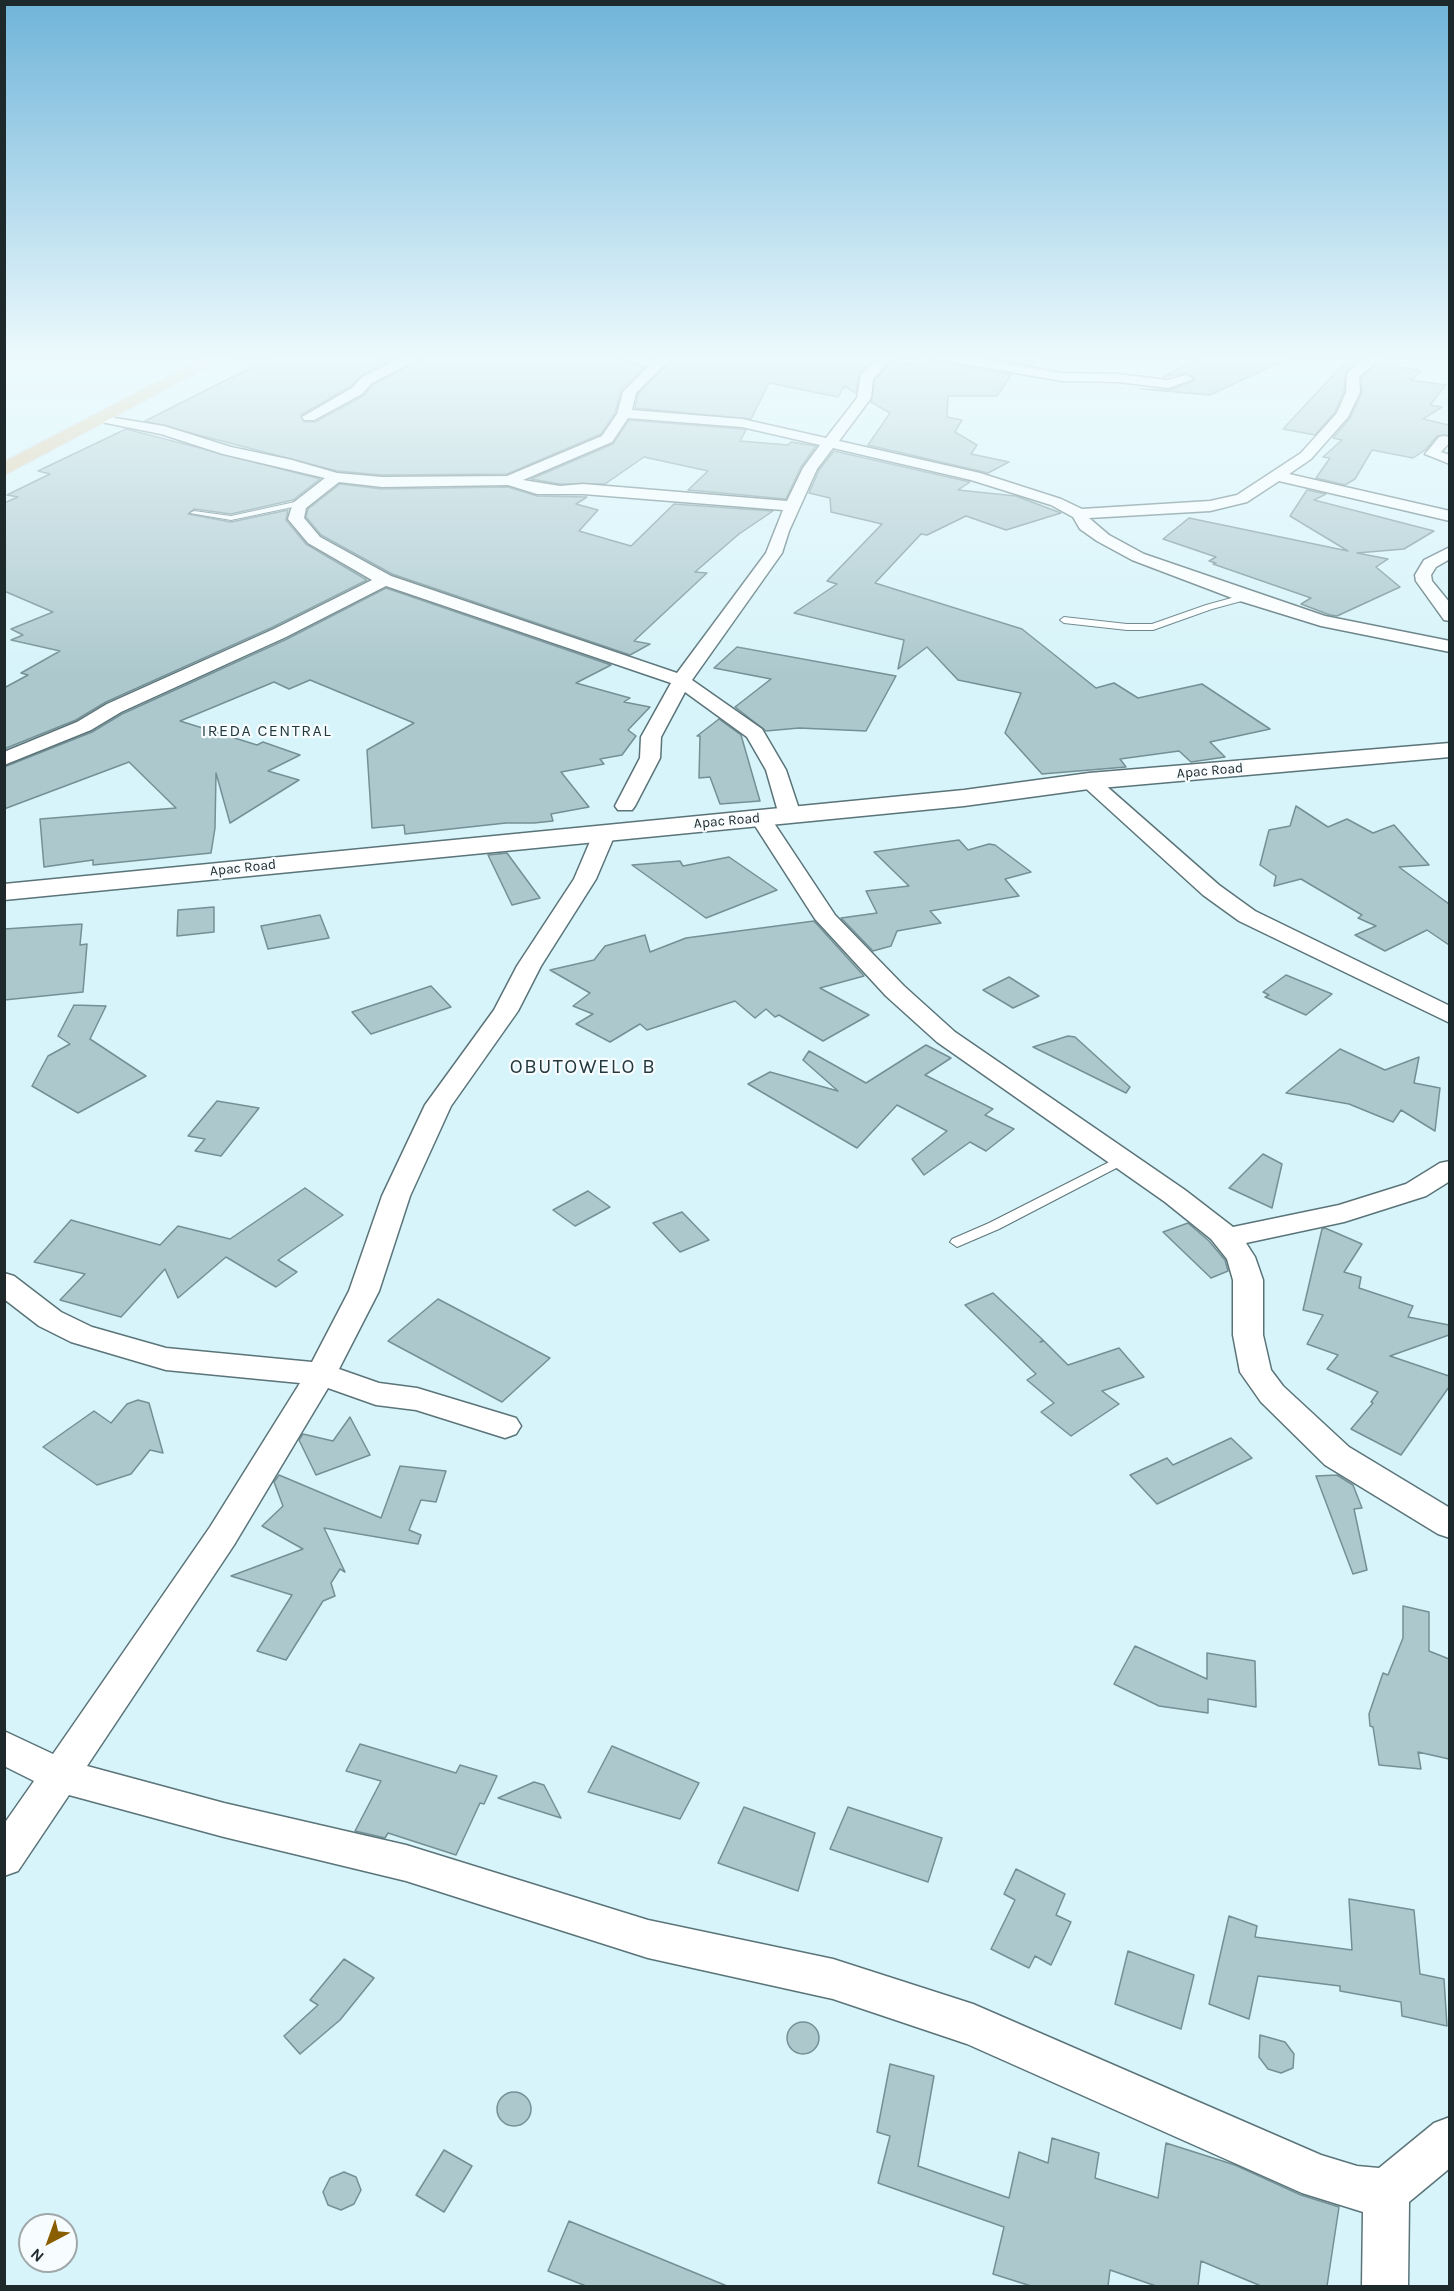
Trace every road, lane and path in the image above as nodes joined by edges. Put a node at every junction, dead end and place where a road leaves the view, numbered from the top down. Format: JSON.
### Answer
{"nodes":[{"id":1,"x":19,"y":462,"type":"edge"},
{"id":2,"x":282,"y":462,"type":"edge"},
{"id":3,"x":553,"y":462,"type":"edge"},
{"id":4,"x":814,"y":462,"type":"edge"},
{"id":5,"x":911,"y":462,"type":"edge"},
{"id":6,"x":1297,"y":462,"type":"edge"},
{"id":7,"x":4,"y":470,"type":"edge"},
{"id":8,"x":1276,"y":476,"type":"junction"},
{"id":9,"x":336,"y":477,"type":"junction"},
{"id":10,"x":510,"y":480,"type":"junction"},
{"id":11,"x":304,"y":502,"type":"junction"},
{"id":12,"x":792,"y":506,"type":"junction"},
{"id":13,"x":194,"y":513,"type":"dead end"},
{"id":14,"x":1079,"y":514,"type":"junction"},
{"id":15,"x":1449,"y":516,"type":"edge"},
{"id":16,"x":1449,"y":552,"type":"edge"},
{"id":17,"x":385,"y":580,"type":"junction"},
{"id":18,"x":1246,"y":597,"type":"junction"},
{"id":19,"x":1449,"y":616,"type":"edge"},
{"id":20,"x":1064,"y":620,"type":"dead end"},
{"id":21,"x":1449,"y":647,"type":"edge"},
{"id":22,"x":682,"y":681,"type":"junction"},
{"id":23,"x":1449,"y":750,"type":"edge"},
{"id":24,"x":4,"y":759,"type":"edge"},
{"id":25,"x":1089,"y":781,"type":"junction"},
{"id":26,"x":625,"y":806,"type":"dead end"},
{"id":27,"x":790,"y":815,"type":"junction"},
{"id":28,"x":761,"y":818,"type":"junction"},
{"id":29,"x":604,"y":832,"type":"junction"},
{"id":30,"x":4,"y":892,"type":"edge"},
{"id":31,"x":1449,"y":1016,"type":"edge"},
{"id":32,"x":1123,"y":1159,"type":"junction"},
{"id":33,"x":1449,"y":1169,"type":"edge"},
{"id":34,"x":1226,"y":1238,"type":"junction"},
{"id":35,"x":957,"y":1242,"type":"dead end"},
{"id":36,"x":4,"y":1283,"type":"edge"},
{"id":37,"x":321,"y":1374,"type":"junction"},
{"id":38,"x":505,"y":1426,"type":"dead end"},
{"id":39,"x":1449,"y":1525,"type":"edge"},
{"id":40,"x":4,"y":1747,"type":"edge"},
{"id":41,"x":58,"y":1775,"type":"junction"},
{"id":42,"x":4,"y":1858,"type":"edge"},
{"id":43,"x":1449,"y":2139,"type":"edge"},
{"id":44,"x":1386,"y":2191,"type":"junction"},
{"id":45,"x":1385,"y":2286,"type":"edge"}],
"edges":[{"from":1,"to":7,"type":"main road"},
{"from":2,"to":9,"type":"street"},
{"from":3,"to":10,"type":"street"},
{"from":4,"to":12,"type":"street"},
{"from":5,"to":14,"type":"street"},
{"from":6,"to":8,"type":"street"},
{"from":8,"to":14,"type":"street"},
{"from":8,"to":15,"type":"street"},
{"from":9,"to":10,"type":"street"},
{"from":9,"to":11,"type":"street"},
{"from":10,"to":12,"type":"street"},
{"from":11,"to":13,"type":"lane"},
{"from":11,"to":17,"type":"street"},
{"from":12,"to":22,"type":"street"},
{"from":14,"to":18,"type":"street"},
{"from":16,"to":19,"type":"street"},
{"from":17,"to":22,"type":"street"},
{"from":17,"to":24,"type":"street"},
{"from":18,"to":20,"type":"lane"},
{"from":18,"to":21,"type":"street"},
{"from":22,"to":26,"type":"street"},
{"from":22,"to":27,"type":"street"},
{"from":23,"to":25,"type":"main road","name":"Apac Road"},
{"from":25,"to":27,"type":"main road","name":"Apac Road"},
{"from":25,"to":31,"type":"street"},
{"from":27,"to":28,"type":"main road","name":"Apac Road"},
{"from":28,"to":29,"type":"main road","name":"Apac Road"},
{"from":28,"to":32,"type":"street"},
{"from":29,"to":30,"type":"main road","name":"Apac Road"},
{"from":29,"to":37,"type":"street"},
{"from":32,"to":34,"type":"street"},
{"from":32,"to":35,"type":"lane"},
{"from":33,"to":34,"type":"street"},
{"from":34,"to":39,"type":"street"},
{"from":36,"to":37,"type":"street"},
{"from":37,"to":38,"type":"street"},
{"from":37,"to":41,"type":"street"},
{"from":40,"to":41,"type":"street"},
{"from":41,"to":42,"type":"street"},
{"from":41,"to":44,"type":"street"},
{"from":43,"to":44,"type":"street"},
{"from":44,"to":45,"type":"street"}]}
